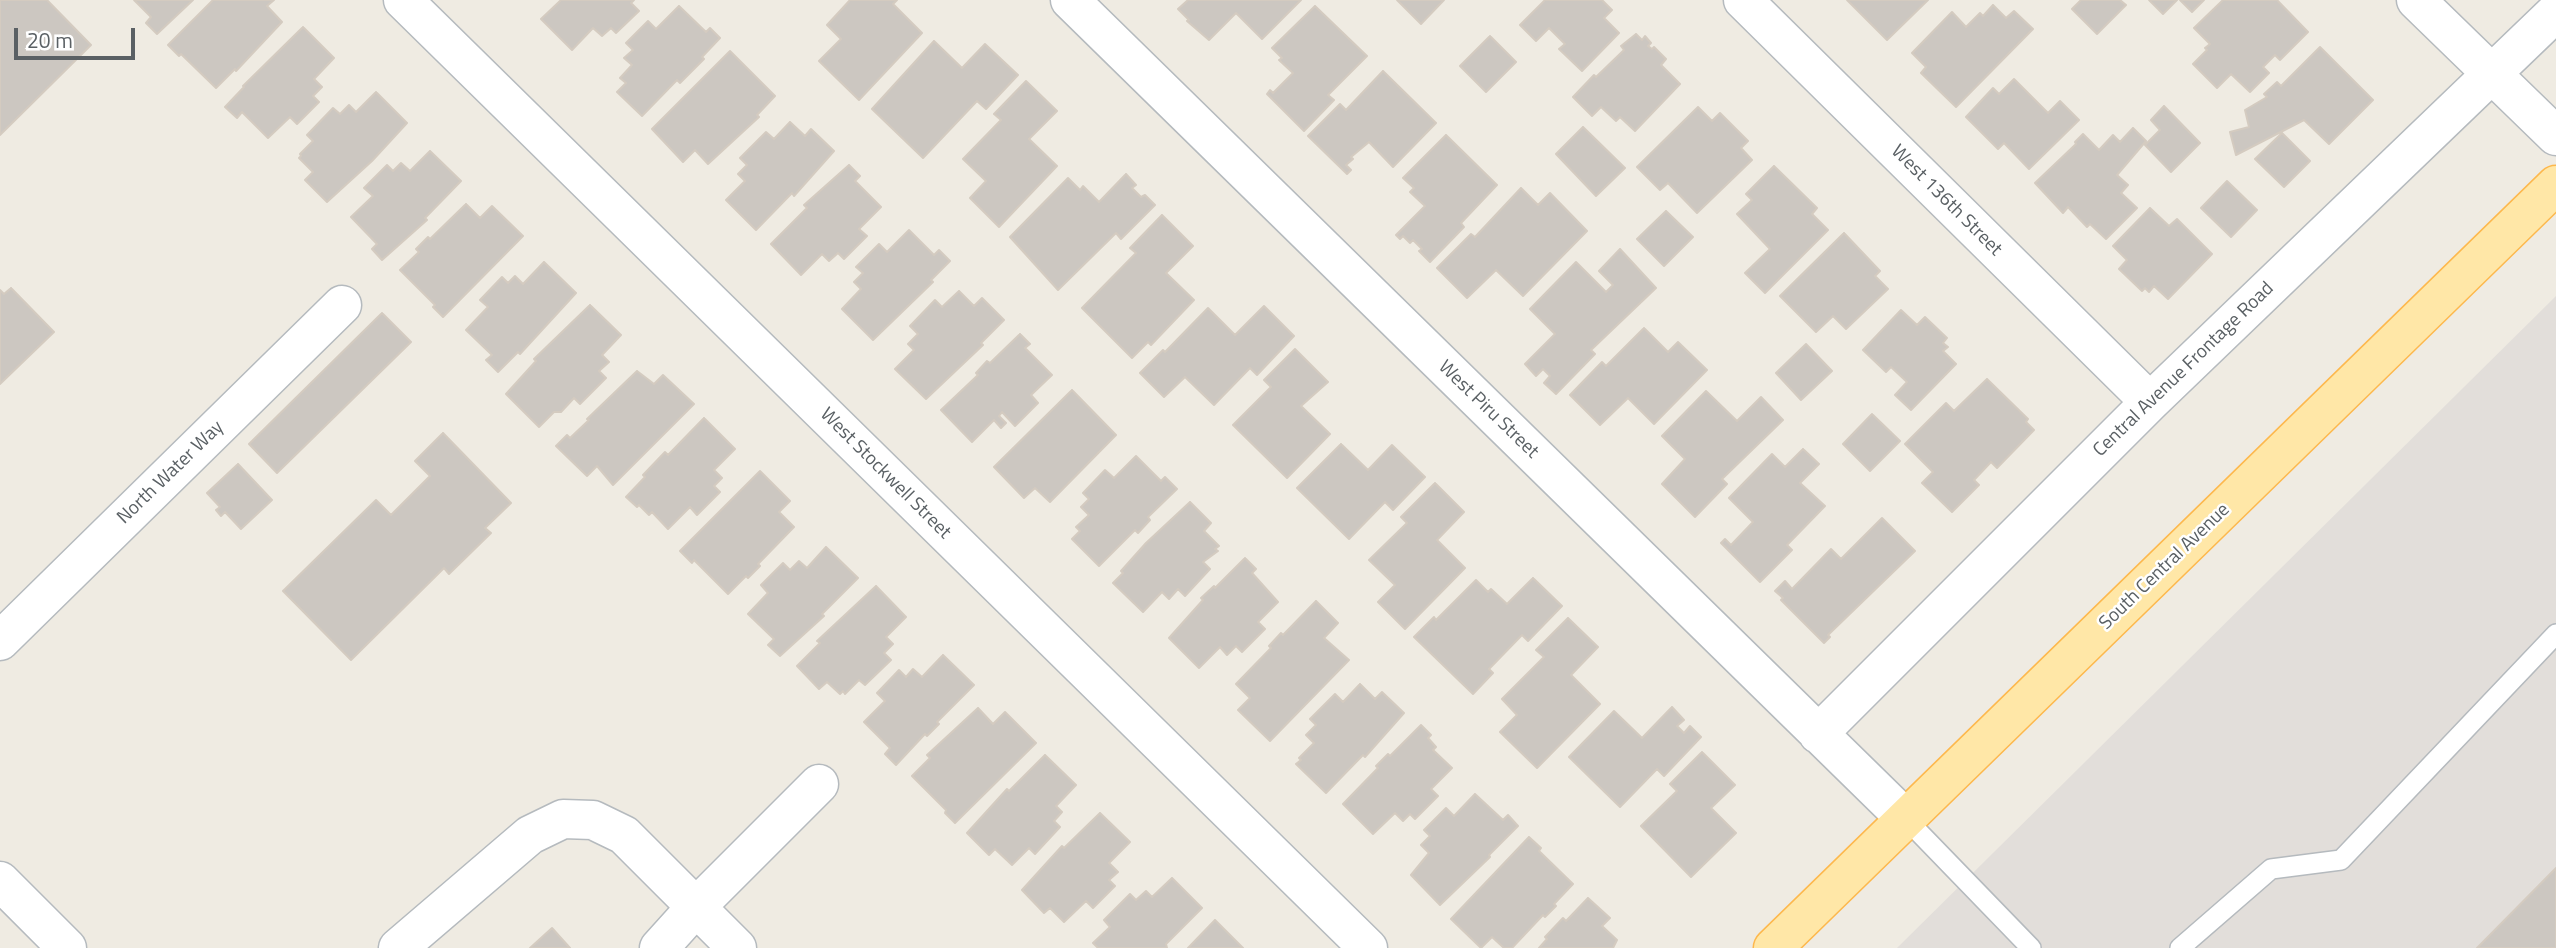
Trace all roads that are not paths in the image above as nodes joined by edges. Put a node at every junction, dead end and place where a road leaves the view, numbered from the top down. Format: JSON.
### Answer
{"nodes":[{"id":1,"x":403,"y":0,"type":"edge"},
{"id":2,"x":1070,"y":0,"type":"edge"},
{"id":3,"x":1743,"y":0,"type":"edge"},
{"id":4,"x":2416,"y":0,"type":"edge"},
{"id":5,"x":2556,"y":12,"type":"edge"},
{"id":6,"x":2492,"y":75,"type":"junction"},
{"id":7,"x":2556,"y":136,"type":"edge"},
{"id":8,"x":2556,"y":186,"type":"edge"},
{"id":9,"x":342,"y":305,"type":"dead end"},
{"id":10,"x":2150,"y":402,"type":"junction"},
{"id":11,"x":2556,"y":634,"type":"edge"},
{"id":12,"x":0,"y":641,"type":"edge"},
{"id":13,"x":1818,"y":734,"type":"junction"},
{"id":14,"x":819,"y":784,"type":"dead end"},
{"id":15,"x":1907,"y":820,"type":"junction"},
{"id":16,"x":0,"y":881,"type":"edge"},
{"id":17,"x":696,"y":907,"type":"junction"},
{"id":18,"x":67,"y":948,"type":"edge"},
{"id":19,"x":398,"y":948,"type":"edge"},
{"id":20,"x":659,"y":948,"type":"edge"},
{"id":21,"x":737,"y":948,"type":"edge"},
{"id":22,"x":1367,"y":948,"type":"edge"},
{"id":23,"x":1773,"y":948,"type":"edge"},
{"id":24,"x":2031,"y":948,"type":"edge"},
{"id":25,"x":2180,"y":948,"type":"edge"}],
"edges":[{"from":1,"to":22,"type":"street","name":"West Stockwell Street"},
{"from":2,"to":13,"type":"street","name":"West Piru Street"},
{"from":3,"to":10,"type":"street","name":"West 136th Street"},
{"from":4,"to":6,"type":"street"},
{"from":5,"to":6,"type":"street","name":"Central Avenue Frontage Road"},
{"from":6,"to":7,"type":"street"},
{"from":6,"to":10,"type":"street","name":"Central Avenue Frontage Road"},
{"from":8,"to":15,"type":"main road","name":"South Central Avenue"},
{"from":9,"to":12,"type":"street","name":"North Water Way"},
{"from":10,"to":13,"type":"street","name":"Central Avenue Frontage Road"},
{"from":11,"to":25,"type":"lane"},
{"from":13,"to":15,"type":"street","name":"West Piru Street"},
{"from":14,"to":17,"type":"street"},
{"from":15,"to":23,"type":"main road","name":"South Central Avenue"},
{"from":15,"to":24,"type":"lane"},
{"from":16,"to":18,"type":"street"},
{"from":17,"to":19,"type":"street"},
{"from":17,"to":20,"type":"street"},
{"from":17,"to":21,"type":"street"}]}
